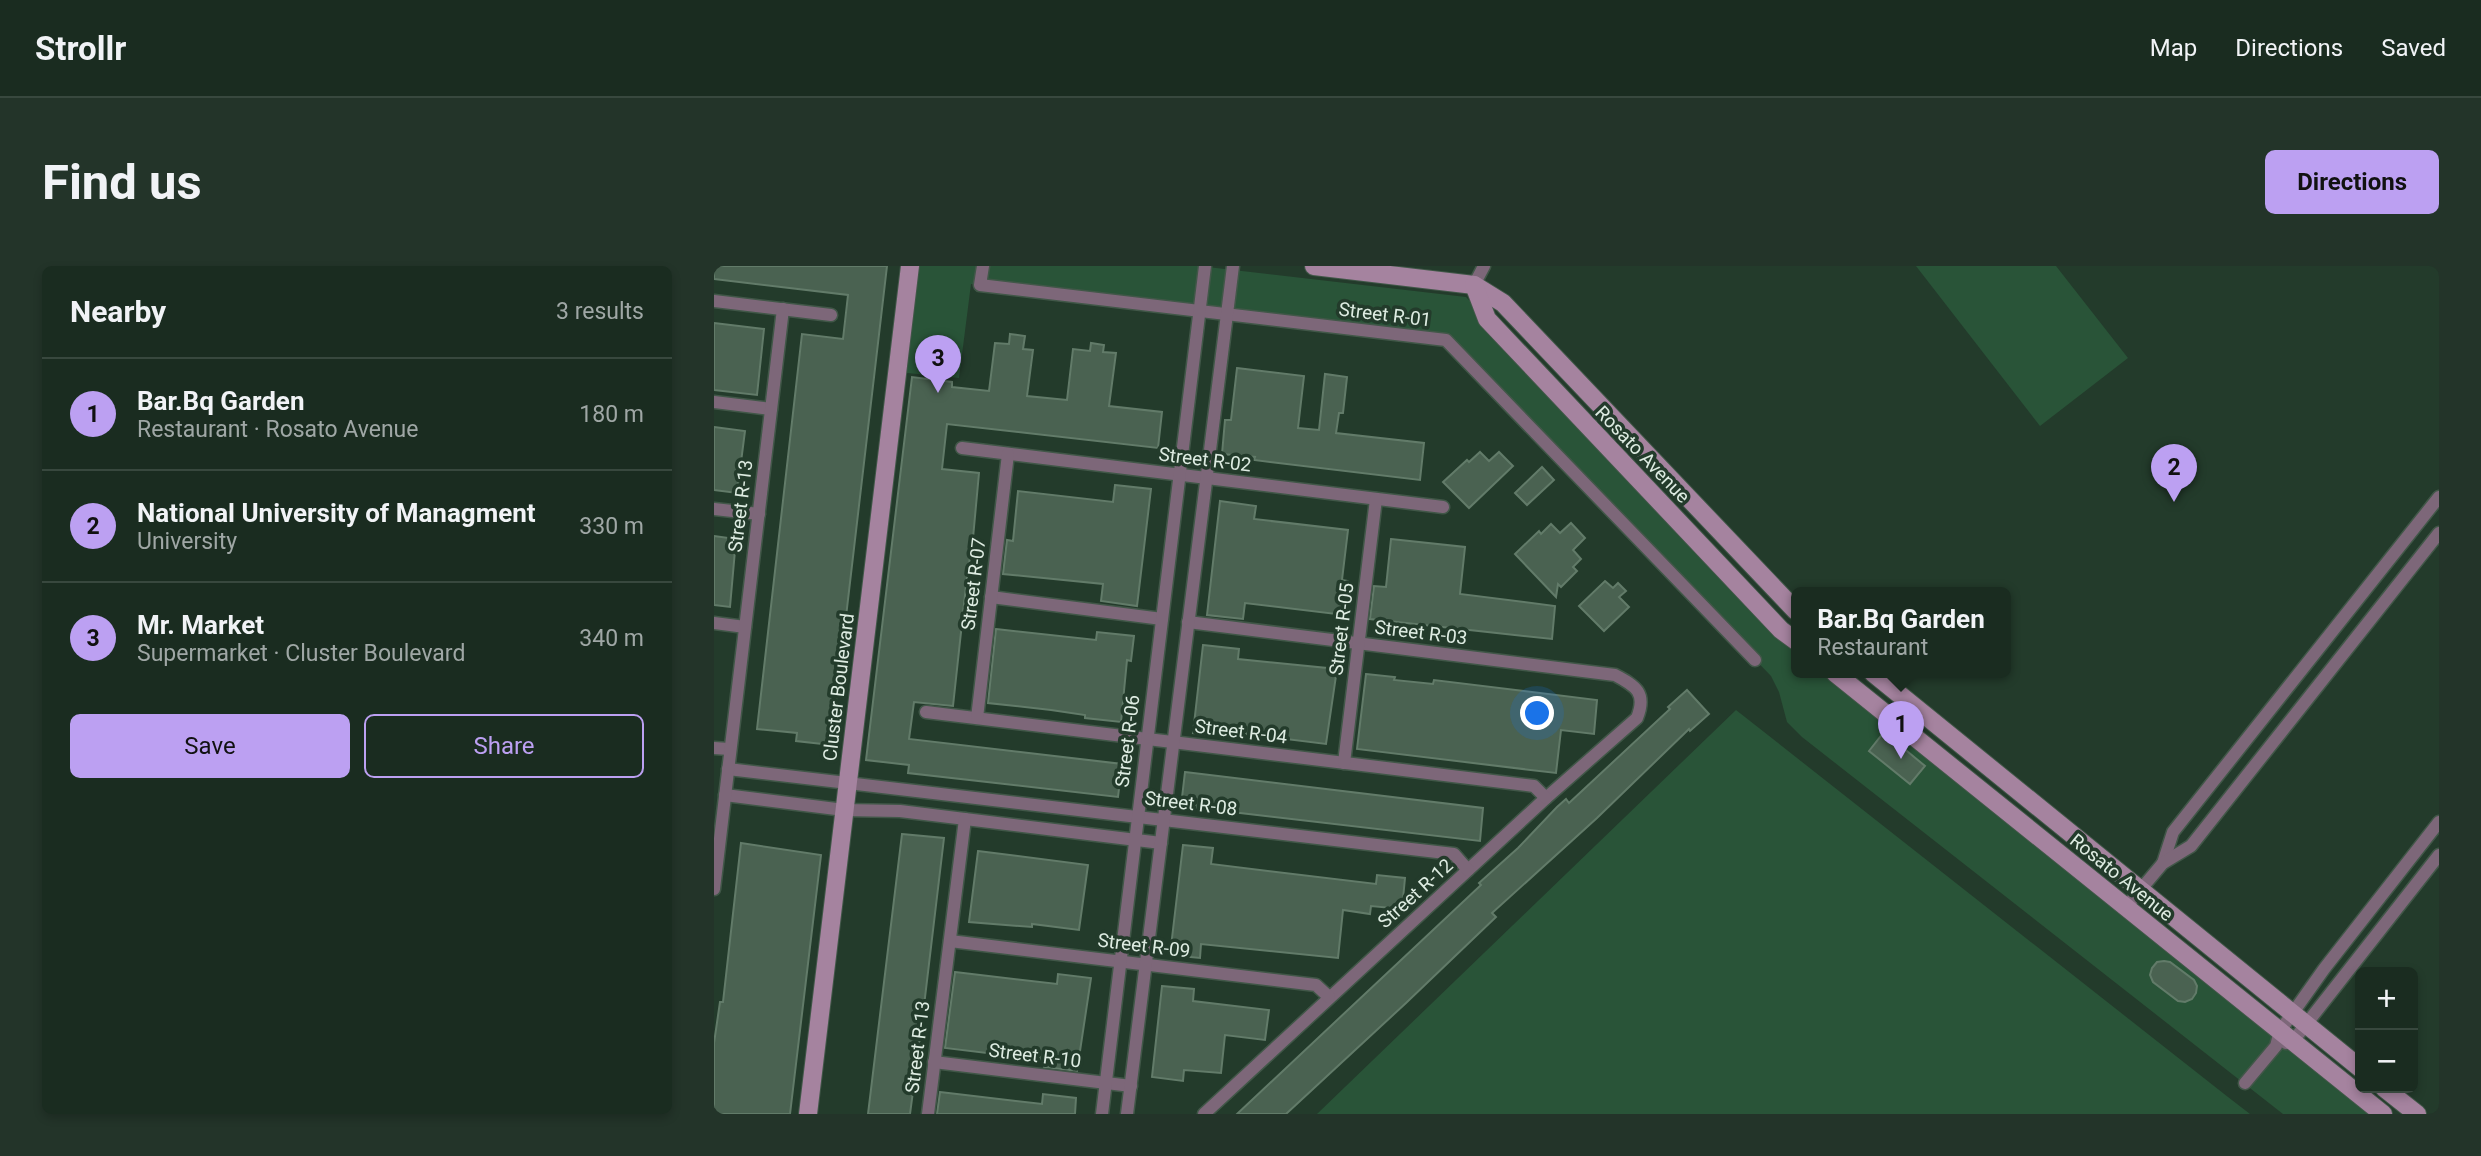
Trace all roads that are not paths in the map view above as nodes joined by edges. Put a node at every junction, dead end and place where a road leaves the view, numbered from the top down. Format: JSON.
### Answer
{"nodes":[{"id":1,"x":910,"y":266,"type":"edge"},
{"id":2,"x":982,"y":266,"type":"edge"},
{"id":3,"x":1205,"y":266,"type":"edge"},
{"id":4,"x":1233,"y":266,"type":"edge"},
{"id":5,"x":1314,"y":266,"type":"edge"},
{"id":6,"x":1484,"y":266,"type":"edge"},
{"id":7,"x":1474,"y":285,"type":"junction"},
{"id":8,"x":714,"y":301,"type":"edge"},
{"id":9,"x":783,"y":309,"type":"junction"},
{"id":10,"x":1199,"y":310,"type":"junction"},
{"id":11,"x":1227,"y":314,"type":"junction"},
{"id":12,"x":831,"y":315,"type":"dead end"},
{"id":13,"x":714,"y":402,"type":"edge"},
{"id":14,"x":771,"y":409,"type":"junction"},
{"id":15,"x":962,"y":448,"type":"dead end"},
{"id":16,"x":1008,"y":454,"type":"junction"},
{"id":17,"x":1179,"y":475,"type":"junction"},
{"id":18,"x":1206,"y":478,"type":"junction"},
{"id":19,"x":2439,"y":497,"type":"edge"},
{"id":20,"x":1376,"y":499,"type":"junction"},
{"id":21,"x":1443,"y":507,"type":"dead end"},
{"id":22,"x":714,"y":509,"type":"edge"},
{"id":23,"x":759,"y":514,"type":"junction"},
{"id":24,"x":2439,"y":533,"type":"edge"},
{"id":25,"x":991,"y":597,"type":"junction"},
{"id":26,"x":1791,"y":606,"type":"edge"},
{"id":27,"x":1162,"y":619,"type":"junction"},
{"id":28,"x":1188,"y":622,"type":"junction"},
{"id":29,"x":714,"y":623,"type":"edge"},
{"id":30,"x":745,"y":627,"type":"junction"},
{"id":31,"x":1791,"y":637,"type":"edge"},
{"id":32,"x":1359,"y":643,"type":"junction"},
{"id":33,"x":1755,"y":660,"type":"dead end"},
{"id":34,"x":1841,"y":678,"type":"edge"},
{"id":35,"x":1879,"y":678,"type":"edge"},
{"id":36,"x":1641,"y":696,"type":"joint"},
{"id":37,"x":926,"y":712,"type":"dead end"},
{"id":38,"x":977,"y":718,"type":"junction"},
{"id":39,"x":1147,"y":739,"type":"junction"},
{"id":40,"x":1174,"y":742,"type":"junction"},
{"id":41,"x":714,"y":748,"type":"edge"},
{"id":42,"x":729,"y":750,"type":"junction"},
{"id":43,"x":1344,"y":763,"type":"junction"},
{"id":44,"x":728,"y":769,"type":"junction"},
{"id":45,"x":847,"y":784,"type":"junction"},
{"id":46,"x":931,"y":792,"type":"junction"},
{"id":47,"x":1546,"y":798,"type":"junction"},
{"id":48,"x":721,"y":802,"type":"edge"},
{"id":49,"x":844,"y":810,"type":"junction"},
{"id":50,"x":928,"y":814,"type":"junction"},
{"id":51,"x":1137,"y":816,"type":"junction"},
{"id":52,"x":965,"y":819,"type":"junction"},
{"id":53,"x":1164,"y":819,"type":"junction"},
{"id":54,"x":2439,"y":822,"type":"edge"},
{"id":55,"x":1135,"y":840,"type":"junction"},
{"id":56,"x":1161,"y":843,"type":"junction"},
{"id":57,"x":2439,"y":855,"type":"edge"},
{"id":58,"x":2163,"y":863,"type":"junction"},
{"id":59,"x":1468,"y":870,"type":"junction"},
{"id":60,"x":714,"y":889,"type":"edge"},
{"id":61,"x":2141,"y":890,"type":"junction"},
{"id":62,"x":2126,"y":908,"type":"junction"},
{"id":63,"x":950,"y":941,"type":"junction"},
{"id":64,"x":1120,"y":962,"type":"junction"},
{"id":65,"x":1146,"y":965,"type":"junction"},
{"id":66,"x":1329,"y":997,"type":"junction"},
{"id":67,"x":2299,"y":1019,"type":"junction"},
{"id":68,"x":2283,"y":1039,"type":"junction"},
{"id":69,"x":934,"y":1062,"type":"junction"},
{"id":70,"x":2355,"y":1064,"type":"edge"},
{"id":71,"x":1105,"y":1083,"type":"junction"},
{"id":72,"x":2245,"y":1083,"type":"dead end"},
{"id":73,"x":1131,"y":1086,"type":"junction"},
{"id":74,"x":2390,"y":1093,"type":"edge"},
{"id":75,"x":807,"y":1114,"type":"edge"},
{"id":76,"x":928,"y":1114,"type":"edge"},
{"id":77,"x":1102,"y":1114,"type":"edge"},
{"id":78,"x":1127,"y":1114,"type":"edge"},
{"id":79,"x":1204,"y":1114,"type":"edge"},
{"id":80,"x":2383,"y":1114,"type":"edge"},
{"id":81,"x":2417,"y":1114,"type":"edge"}],
"edges":[{"from":1,"to":45,"type":"street","name":"Cluster Boulevard"},
{"from":2,"to":10,"type":"street","name":"Street R-01"},
{"from":3,"to":10,"type":"street","name":"Street R-06"},
{"from":4,"to":11,"type":"street"},
{"from":5,"to":7,"type":"street","name":"Rosato Avenue"},
{"from":6,"to":7,"type":"street"},
{"from":7,"to":26,"type":"street","name":"Rosato Avenue"},
{"from":7,"to":31,"type":"street","name":"Rosato Avenue"},
{"from":8,"to":9,"type":"street"},
{"from":9,"to":12,"type":"street"},
{"from":9,"to":14,"type":"street","name":"Street R-13"},
{"from":10,"to":11,"type":"street","name":"Street R-01"},
{"from":10,"to":17,"type":"street","name":"Street R-06"},
{"from":11,"to":18,"type":"street"},
{"from":11,"to":33,"type":"street","name":"Street R-01"},
{"from":13,"to":14,"type":"street"},
{"from":14,"to":23,"type":"street","name":"Street R-13"},
{"from":15,"to":16,"type":"street","name":"Street R-02"},
{"from":16,"to":17,"type":"street","name":"Street R-02"},
{"from":16,"to":25,"type":"street","name":"Street R-07"},
{"from":17,"to":18,"type":"street","name":"Street R-02"},
{"from":17,"to":27,"type":"street","name":"Street R-06"},
{"from":18,"to":20,"type":"street","name":"Street R-02"},
{"from":18,"to":28,"type":"street"},
{"from":19,"to":58,"type":"street"},
{"from":20,"to":21,"type":"street","name":"Street R-02"},
{"from":20,"to":32,"type":"street","name":"Street R-05"},
{"from":22,"to":23,"type":"street"},
{"from":23,"to":30,"type":"street","name":"Street R-13"},
{"from":24,"to":58,"type":"street"},
{"from":25,"to":27,"type":"street"},
{"from":25,"to":38,"type":"street","name":"Street R-07"},
{"from":27,"to":39,"type":"street","name":"Street R-06"},
{"from":28,"to":32,"type":"street","name":"Street R-03"},
{"from":28,"to":40,"type":"street"},
{"from":29,"to":30,"type":"street"},
{"from":30,"to":42,"type":"street","name":"Street R-13"},
{"from":32,"to":36,"type":"street","name":"Street R-03"},
{"from":32,"to":43,"type":"street","name":"Street R-05"},
{"from":34,"to":62,"type":"street","name":"Rosato Avenue"},
{"from":35,"to":61,"type":"street","name":"Rosato Avenue"},
{"from":36,"to":47,"type":"street","name":"Street R-12"},
{"from":37,"to":38,"type":"street","name":"Street R-04"},
{"from":38,"to":39,"type":"street","name":"Street R-04"},
{"from":39,"to":40,"type":"street","name":"Street R-04"},
{"from":39,"to":51,"type":"street","name":"Street R-06"},
{"from":40,"to":43,"type":"street","name":"Street R-04"},
{"from":40,"to":53,"type":"street"},
{"from":41,"to":42,"type":"street"},
{"from":42,"to":44,"type":"street"},
{"from":43,"to":47,"type":"street","name":"Street R-04"},
{"from":44,"to":45,"type":"street","name":"Street R-08"},
{"from":44,"to":48,"type":"street"},
{"from":45,"to":46,"type":"street","name":"Street R-08"},
{"from":45,"to":49,"type":"street","name":"Cluster Boulevard"},
{"from":46,"to":50,"type":"street"},
{"from":46,"to":51,"type":"street","name":"Street R-08"},
{"from":47,"to":59,"type":"street","name":"Street R-12"},
{"from":48,"to":49,"type":"street"},
{"from":48,"to":60,"type":"street"},
{"from":49,"to":50,"type":"street"},
{"from":49,"to":75,"type":"street","name":"Cluster Boulevard"},
{"from":50,"to":52,"type":"street"},
{"from":51,"to":53,"type":"street","name":"Street R-08"},
{"from":51,"to":55,"type":"street","name":"Street R-06"},
{"from":52,"to":55,"type":"street"},
{"from":52,"to":63,"type":"street","name":"Street R-13"},
{"from":53,"to":56,"type":"street"},
{"from":53,"to":59,"type":"street","name":"Street R-08"},
{"from":54,"to":67,"type":"street"},
{"from":55,"to":56,"type":"street"},
{"from":55,"to":64,"type":"street","name":"Street R-06"},
{"from":56,"to":65,"type":"street"},
{"from":57,"to":67,"type":"street"},
{"from":58,"to":61,"type":"street"},
{"from":59,"to":66,"type":"street","name":"Street R-12"},
{"from":61,"to":62,"type":"street"},
{"from":61,"to":67,"type":"street","name":"Rosato Avenue"},
{"from":62,"to":68,"type":"street","name":"Rosato Avenue"},
{"from":63,"to":64,"type":"street","name":"Street R-09"},
{"from":63,"to":69,"type":"street","name":"Street R-13"},
{"from":64,"to":65,"type":"street","name":"Street R-09"},
{"from":64,"to":71,"type":"street","name":"Street R-06"},
{"from":65,"to":66,"type":"street","name":"Street R-09"},
{"from":65,"to":73,"type":"street"},
{"from":66,"to":79,"type":"street","name":"Street R-12"},
{"from":67,"to":68,"type":"street"},
{"from":67,"to":70,"type":"street","name":"Rosato Avenue"},
{"from":68,"to":72,"type":"street"},
{"from":68,"to":80,"type":"street","name":"Rosato Avenue"},
{"from":69,"to":71,"type":"street","name":"Street R-10"},
{"from":69,"to":76,"type":"street","name":"Street R-13"},
{"from":71,"to":73,"type":"street","name":"Street R-10"},
{"from":71,"to":77,"type":"street","name":"Street R-06"},
{"from":73,"to":78,"type":"street"},
{"from":74,"to":81,"type":"street"}]}
